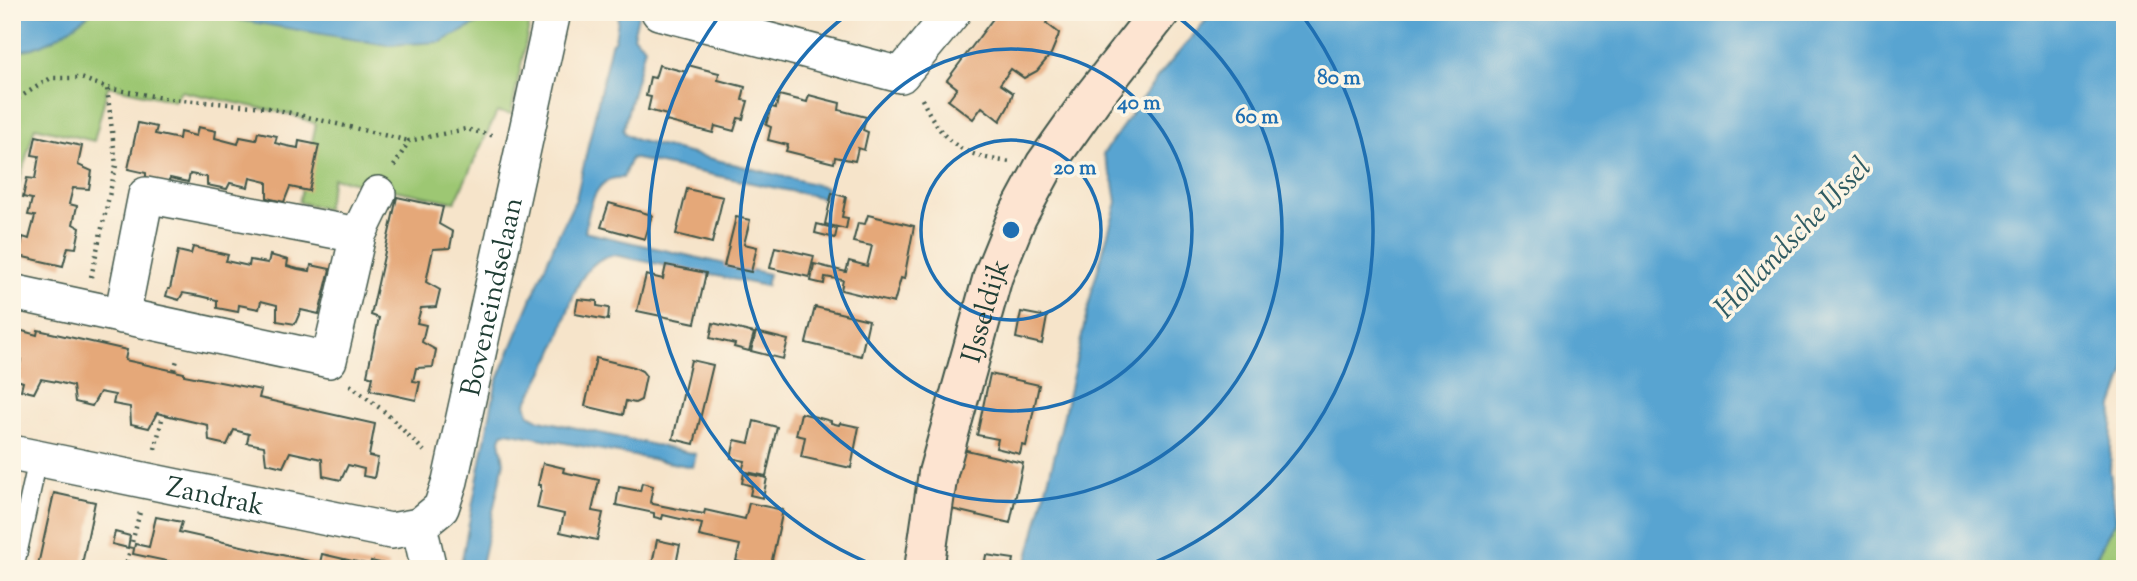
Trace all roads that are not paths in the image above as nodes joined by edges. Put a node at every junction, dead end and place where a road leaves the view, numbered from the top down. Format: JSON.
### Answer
{"nodes":[{"id":1,"x":553,"y":12,"type":"edge"},
{"id":2,"x":659,"y":12,"type":"edge"},
{"id":3,"x":953,"y":12,"type":"edge"},
{"id":4,"x":1160,"y":12,"type":"edge"},
{"id":5,"x":378,"y":194,"type":"dead end"},
{"id":6,"x":358,"y":235,"type":"junction"},
{"id":7,"x":12,"y":292,"type":"edge"},
{"id":8,"x":122,"y":316,"type":"junction"},
{"id":9,"x":25,"y":456,"type":"edge"},
{"id":10,"x":419,"y":526,"type":"junction"},
{"id":11,"x":14,"y":569,"type":"edge"},
{"id":12,"x":429,"y":569,"type":"edge"},
{"id":13,"x":924,"y":569,"type":"edge"}],
"edges":[{"from":1,"to":10,"type":"street","name":"Boveneindselaan"},
{"from":2,"to":3,"type":"street"},
{"from":4,"to":13,"type":"street","name":"IJsseldijk"},
{"from":5,"to":6,"type":"street"},
{"from":6,"to":8,"type":"street"},
{"from":6,"to":8,"type":"street"},
{"from":7,"to":8,"type":"street"},
{"from":9,"to":10,"type":"street","name":"Zandrak"},
{"from":9,"to":11,"type":"lane"},
{"from":10,"to":12,"type":"street"}]}
